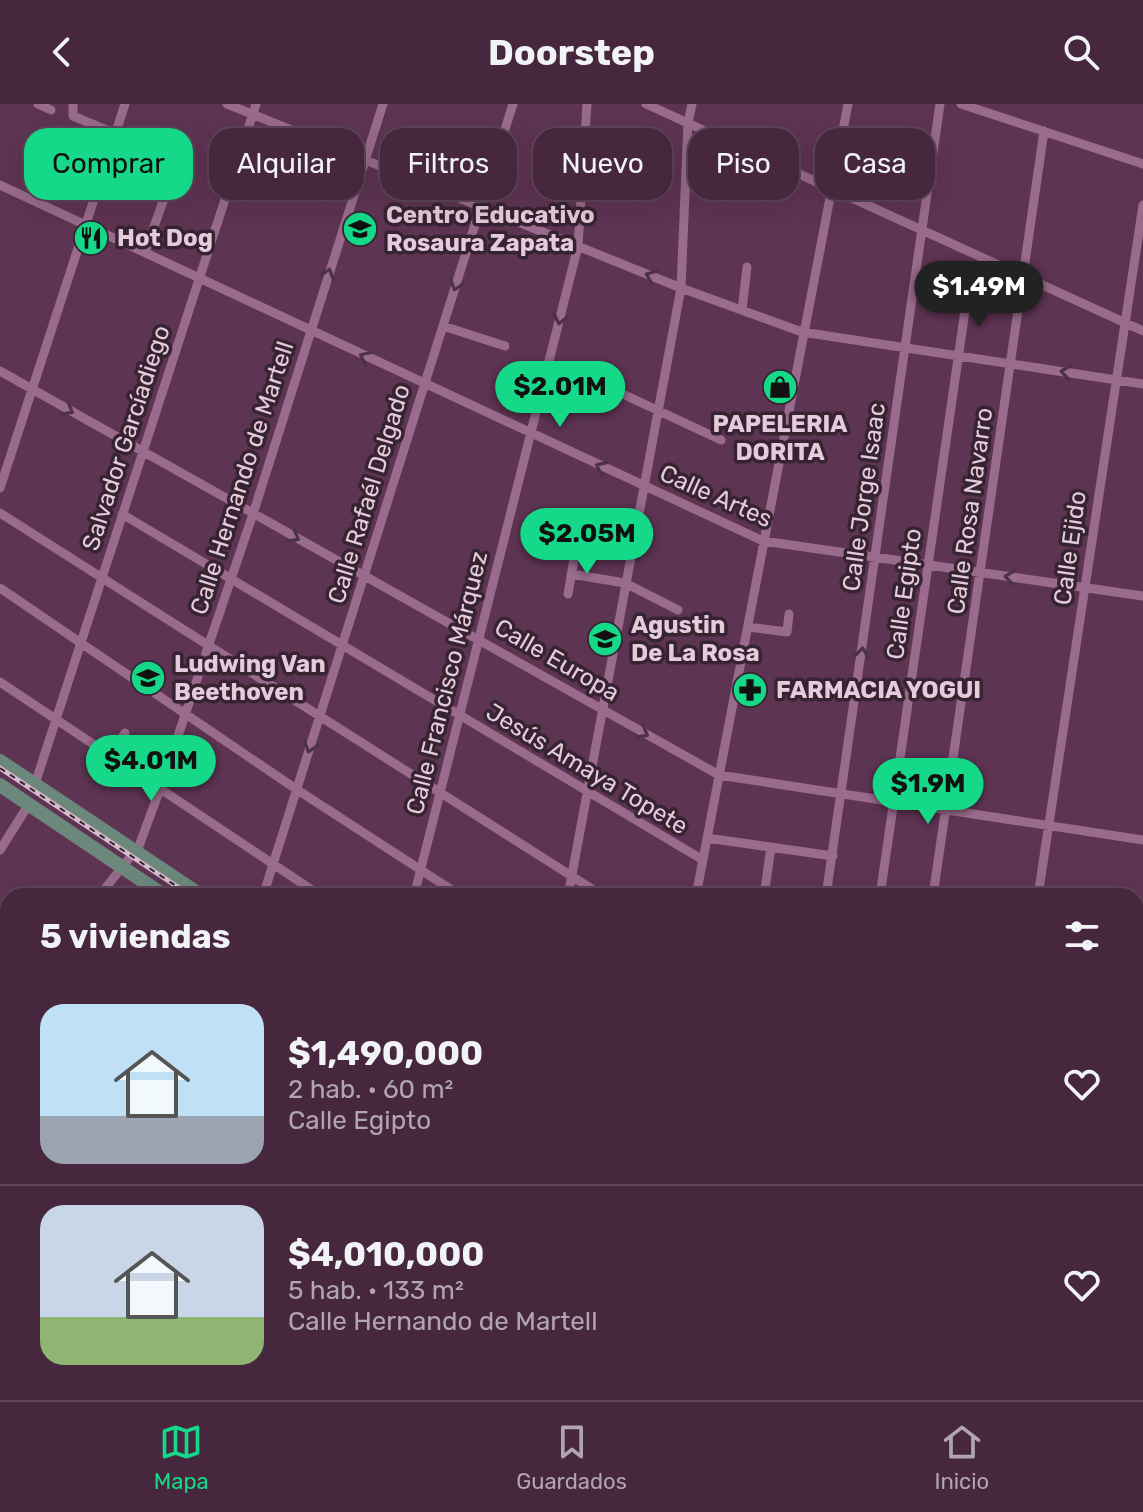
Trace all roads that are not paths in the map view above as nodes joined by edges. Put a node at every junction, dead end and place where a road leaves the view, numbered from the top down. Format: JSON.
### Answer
{"nodes":[{"id":1,"x":38,"y":104,"type":"edge"},
{"id":2,"x":125,"y":104,"type":"edge"},
{"id":3,"x":227,"y":104,"type":"edge"},
{"id":4,"x":256,"y":104,"type":"edge"},
{"id":5,"x":383,"y":104,"type":"edge"},
{"id":6,"x":513,"y":104,"type":"edge"},
{"id":7,"x":587,"y":104,"type":"edge"},
{"id":8,"x":646,"y":104,"type":"edge"},
{"id":9,"x":692,"y":104,"type":"edge"},
{"id":10,"x":848,"y":104,"type":"edge"},
{"id":11,"x":940,"y":104,"type":"edge"},
{"id":12,"x":961,"y":104,"type":"edge"},
{"id":13,"x":73,"y":105,"type":"edge"},
{"id":14,"x":980,"y":107,"type":"edge"},
{"id":15,"x":51,"y":110,"type":"dead end"},
{"id":16,"x":252,"y":115,"type":"junction"},
{"id":17,"x":688,"y":123,"type":"junction"},
{"id":18,"x":102,"y":128,"type":"edge"},
{"id":19,"x":118,"y":128,"type":"edge"},
{"id":20,"x":843,"y":128,"type":"edge"},
{"id":21,"x":1044,"y":131,"type":"junction"},
{"id":22,"x":365,"y":160,"type":"junction"},
{"id":23,"x":1143,"y":164,"type":"edge"},
{"id":24,"x":815,"y":181,"type":"edge"},
{"id":25,"x":0,"y":185,"type":"edge"},
{"id":26,"x":96,"y":200,"type":"edge"},
{"id":27,"x":164,"y":200,"type":"edge"},
{"id":28,"x":829,"y":200,"type":"edge"},
{"id":29,"x":858,"y":200,"type":"edge"},
{"id":30,"x":1143,"y":205,"type":"edge"},
{"id":31,"x":480,"y":207,"type":"junction"},
{"id":32,"x":88,"y":226,"type":"junction"},
{"id":33,"x":923,"y":229,"type":"junction"},
{"id":34,"x":578,"y":246,"type":"junction"},
{"id":35,"x":145,"y":252,"type":"junction"},
{"id":36,"x":747,"y":267,"type":"dead end"},
{"id":37,"x":1024,"y":274,"type":"junction"},
{"id":38,"x":199,"y":278,"type":"junction"},
{"id":39,"x":681,"y":288,"type":"junction"},
{"id":40,"x":967,"y":297,"type":"dead end"},
{"id":41,"x":742,"y":310,"type":"junction"},
{"id":42,"x":1123,"y":322,"type":"junction"},
{"id":43,"x":443,"y":326,"type":"junction"},
{"id":44,"x":310,"y":331,"type":"junction"},
{"id":45,"x":1143,"y":331,"type":"edge"},
{"id":46,"x":802,"y":332,"type":"junction"},
{"id":47,"x":505,"y":346,"type":"dead end"},
{"id":48,"x":907,"y":348,"type":"junction"},
{"id":49,"x":958,"y":356,"type":"junction"},
{"id":50,"x":1011,"y":364,"type":"junction"},
{"id":51,"x":0,"y":371,"type":"edge"},
{"id":52,"x":1115,"y":379,"type":"junction"},
{"id":53,"x":597,"y":382,"type":"dead end"},
{"id":54,"x":1143,"y":384,"type":"edge"},
{"id":55,"x":424,"y":386,"type":"junction"},
{"id":56,"x":33,"y":390,"type":"junction"},
{"id":57,"x":657,"y":410,"type":"junction"},
{"id":58,"x":531,"y":434,"type":"junction"},
{"id":59,"x":721,"y":440,"type":"dead end"},
{"id":60,"x":143,"y":452,"type":"junction"},
{"id":61,"x":643,"y":486,"type":"junction"},
{"id":62,"x":0,"y":488,"type":"edge"},
{"id":63,"x":0,"y":513,"type":"edge"},
{"id":64,"x":122,"y":514,"type":"junction"},
{"id":65,"x":253,"y":514,"type":"junction"},
{"id":66,"x":763,"y":541,"type":"junction"},
{"id":67,"x":575,"y":553,"type":"dead end"},
{"id":68,"x":875,"y":558,"type":"junction"},
{"id":69,"x":929,"y":565,"type":"junction"},
{"id":70,"x":982,"y":573,"type":"junction"},
{"id":71,"x":571,"y":574,"type":"junction"},
{"id":72,"x":365,"y":575,"type":"junction"},
{"id":73,"x":101,"y":578,"type":"junction"},
{"id":74,"x":231,"y":579,"type":"junction"},
{"id":75,"x":625,"y":583,"type":"junction"},
{"id":76,"x":1085,"y":587,"type":"junction"},
{"id":77,"x":0,"y":588,"type":"edge"},
{"id":78,"x":568,"y":594,"type":"dead end"},
{"id":79,"x":1143,"y":596,"type":"edge"},
{"id":80,"x":678,"y":610,"type":"dead end"},
{"id":81,"x":789,"y":614,"type":"dead end"},
{"id":82,"x":748,"y":627,"type":"junction"},
{"id":83,"x":479,"y":639,"type":"junction"},
{"id":84,"x":80,"y":641,"type":"junction"},
{"id":85,"x":208,"y":645,"type":"junction"},
{"id":86,"x":342,"y":646,"type":"junction"},
{"id":87,"x":0,"y":682,"type":"edge"},
{"id":88,"x":602,"y":709,"type":"junction"},
{"id":89,"x":185,"y":711,"type":"junction"},
{"id":90,"x":459,"y":716,"type":"junction"},
{"id":91,"x":319,"y":717,"type":"junction"},
{"id":92,"x":55,"y":719,"type":"junction"},
{"id":93,"x":125,"y":733,"type":"dead end"},
{"id":94,"x":110,"y":755,"type":"junction"},
{"id":95,"x":0,"y":761,"type":"edge"},
{"id":96,"x":719,"y":775,"type":"junction"},
{"id":97,"x":35,"y":784,"type":"junction"},
{"id":98,"x":0,"y":785,"type":"edge"},
{"id":99,"x":160,"y":789,"type":"junction"},
{"id":100,"x":296,"y":789,"type":"junction"},
{"id":101,"x":587,"y":792,"type":"junction"},
{"id":102,"x":439,"y":793,"type":"junction"},
{"id":103,"x":841,"y":796,"type":"junction"},
{"id":104,"x":29,"y":804,"type":"junction"},
{"id":105,"x":893,"y":804,"type":"junction"},
{"id":106,"x":946,"y":812,"type":"junction"},
{"id":107,"x":1048,"y":827,"type":"junction"},
{"id":108,"x":707,"y":838,"type":"junction"},
{"id":109,"x":1143,"y":840,"type":"edge"},
{"id":110,"x":771,"y":847,"type":"junction"},
{"id":111,"x":0,"y":850,"type":"edge"},
{"id":112,"x":132,"y":850,"type":"junction"},
{"id":113,"x":833,"y":856,"type":"junction"},
{"id":114,"x":703,"y":860,"type":"junction"},
{"id":115,"x":273,"y":864,"type":"junction"},
{"id":116,"x":120,"y":866,"type":"junction"},
{"id":117,"x":420,"y":869,"type":"junction"},
{"id":118,"x":572,"y":876,"type":"junction"},
{"id":119,"x":105,"y":888,"type":"edge"},
{"id":120,"x":153,"y":888,"type":"edge"},
{"id":121,"x":190,"y":888,"type":"edge"},
{"id":122,"x":266,"y":888,"type":"edge"},
{"id":123,"x":309,"y":888,"type":"edge"},
{"id":124,"x":416,"y":888,"type":"edge"},
{"id":125,"x":449,"y":888,"type":"edge"},
{"id":126,"x":570,"y":888,"type":"edge"},
{"id":127,"x":591,"y":888,"type":"edge"},
{"id":128,"x":698,"y":888,"type":"edge"},
{"id":129,"x":765,"y":888,"type":"edge"},
{"id":130,"x":827,"y":888,"type":"edge"},
{"id":131,"x":881,"y":888,"type":"edge"},
{"id":132,"x":934,"y":888,"type":"edge"},
{"id":133,"x":1039,"y":888,"type":"edge"}],
"edges":[{"from":1,"to":15,"type":"street"},
{"from":2,"to":19,"type":"street"},
{"from":3,"to":16,"type":"street"},
{"from":4,"to":16,"type":"street","name":"Salvador Garcíadiego"},
{"from":5,"to":22,"type":"street","name":"Calle Hernando de Martell"},
{"from":6,"to":31,"type":"street","name":"Calle Rafaél Delgado"},
{"from":7,"to":34,"type":"street","name":"Calle Francisco Márquez"},
{"from":8,"to":17,"type":"street"},
{"from":9,"to":17,"type":"street"},
{"from":10,"to":20,"type":"street"},
{"from":11,"to":33,"type":"street","name":"Calle Jorge Isaac"},
{"from":12,"to":14,"type":"street"},
{"from":13,"to":18,"type":"street"},
{"from":14,"to":21,"type":"street"},
{"from":16,"to":22,"type":"street"},
{"from":16,"to":38,"type":"street","name":"Salvador Garcíadiego"},
{"from":17,"to":24,"type":"street"},
{"from":17,"to":39,"type":"street"},
{"from":21,"to":23,"type":"street"},
{"from":21,"to":37,"type":"street","name":"Calle Rosa Navarro"},
{"from":22,"to":31,"type":"street"},
{"from":44,"to":22,"type":"street","name":"Calle Hernando de Martell","one_way":true},
{"from":25,"to":32,"type":"street","name":"Calle Artes"},
{"from":26,"to":32,"type":"street"},
{"from":27,"to":35,"type":"street"},
{"from":28,"to":46,"type":"street"},
{"from":29,"to":33,"type":"street"},
{"from":30,"to":42,"type":"street","name":"Calle Ejido"},
{"from":31,"to":34,"type":"street"},
{"from":31,"to":43,"type":"street","name":"Calle Rafaél Delgado","one_way":true},
{"from":32,"to":35,"type":"street","name":"Calle Artes"},
{"from":32,"to":56,"type":"street"},
{"from":33,"to":37,"type":"street"},
{"from":33,"to":48,"type":"street","name":"Calle Jorge Isaac"},
{"from":39,"to":34,"type":"street","one_way":true},
{"from":34,"to":58,"type":"street","name":"Calle Francisco Márquez","one_way":true},
{"from":35,"to":38,"type":"street","name":"Calle Artes"},
{"from":36,"to":41,"type":"street"},
{"from":37,"to":42,"type":"street"},
{"from":37,"to":50,"type":"street","name":"Calle Rosa Navarro"},
{"from":38,"to":44,"type":"street","name":"Calle Artes"},
{"from":38,"to":60,"type":"street","name":"Salvador Garcíadiego"},
{"from":39,"to":41,"type":"street"},
{"from":39,"to":57,"type":"street"},
{"from":40,"to":49,"type":"street","name":"Calle Egipto"},
{"from":41,"to":46,"type":"street"},
{"from":42,"to":45,"type":"street"},
{"from":42,"to":52,"type":"street","name":"Calle Ejido"},
{"from":43,"to":47,"type":"street"},
{"from":43,"to":55,"type":"street","name":"Calle Rafaél Delgado"},
{"from":55,"to":44,"type":"street","name":"Calle Artes","one_way":true},
{"from":44,"to":65,"type":"street","name":"Calle Hernando de Martell"},
{"from":46,"to":48,"type":"street"},
{"from":46,"to":66,"type":"street"},
{"from":48,"to":49,"type":"street"},
{"from":48,"to":68,"type":"street","name":"Calle Jorge Isaac"},
{"from":49,"to":50,"type":"street"},
{"from":49,"to":69,"type":"street","name":"Calle Egipto"},
{"from":52,"to":50,"type":"street","one_way":true},
{"from":50,"to":70,"type":"street","name":"Calle Rosa Navarro"},
{"from":51,"to":56,"type":"street","name":"Calle Europa"},
{"from":52,"to":54,"type":"street"},
{"from":52,"to":76,"type":"street","name":"Calle Ejido"},
{"from":53,"to":57,"type":"street"},
{"from":55,"to":58,"type":"street","name":"Calle Artes"},
{"from":55,"to":72,"type":"street","name":"Calle Rafaél Delgado"},
{"from":56,"to":60,"type":"street","name":"Calle Europa","one_way":true},
{"from":56,"to":62,"type":"street"},
{"from":57,"to":59,"type":"street"},
{"from":57,"to":61,"type":"street"},
{"from":61,"to":58,"type":"street","name":"Calle Artes","one_way":true},
{"from":58,"to":83,"type":"street","name":"Calle Francisco Márquez"},
{"from":60,"to":64,"type":"street","name":"Salvador Garcíadiego"},
{"from":60,"to":65,"type":"street","name":"Calle Europa"},
{"from":61,"to":66,"type":"street","name":"Calle Artes"},
{"from":61,"to":75,"type":"street"},
{"from":63,"to":73,"type":"street"},
{"from":64,"to":73,"type":"street","name":"Salvador Garcíadiego"},
{"from":64,"to":74,"type":"street","name":"Jesús Amaya Topete"},
{"from":65,"to":72,"type":"street","name":"Calle Europa","one_way":true},
{"from":65,"to":74,"type":"street","name":"Calle Hernando de Martell"},
{"from":66,"to":68,"type":"street","name":"Calle Artes"},
{"from":66,"to":82,"type":"street"},
{"from":67,"to":71,"type":"street"},
{"from":68,"to":69,"type":"street","name":"Calle Artes"},
{"from":103,"to":68,"type":"street","name":"Calle Jorge Isaac","one_way":true},
{"from":69,"to":70,"type":"street","name":"Calle Artes"},
{"from":69,"to":105,"type":"street","name":"Calle Egipto"},
{"from":76,"to":70,"type":"street","name":"Calle Artes","one_way":true},
{"from":70,"to":106,"type":"street","name":"Calle Rosa Navarro"},
{"from":71,"to":75,"type":"street"},
{"from":71,"to":78,"type":"street"},
{"from":72,"to":83,"type":"street","name":"Calle Europa"},
{"from":72,"to":86,"type":"street","name":"Calle Rafaél Delgado"},
{"from":73,"to":84,"type":"street","name":"Salvador Garcíadiego"},
{"from":73,"to":85,"type":"street"},
{"from":74,"to":85,"type":"street","name":"Calle Hernando de Martell"},
{"from":74,"to":86,"type":"street","name":"Jesús Amaya Topete"},
{"from":75,"to":80,"type":"street"},
{"from":75,"to":88,"type":"street"},
{"from":76,"to":79,"type":"street","name":"Calle Artes"},
{"from":76,"to":107,"type":"street","name":"Calle Ejido"},
{"from":77,"to":84,"type":"street"},
{"from":81,"to":82,"type":"street"},
{"from":82,"to":96,"type":"street"},
{"from":83,"to":88,"type":"street","name":"Calle Europa"},
{"from":83,"to":90,"type":"street","name":"Calle Francisco Márquez"},
{"from":84,"to":89,"type":"street"},
{"from":84,"to":92,"type":"street","name":"Salvador Garcíadiego"},
{"from":85,"to":89,"type":"street","name":"Calle Hernando de Martell"},
{"from":85,"to":91,"type":"street"},
{"from":86,"to":90,"type":"street","name":"Jesús Amaya Topete"},
{"from":86,"to":91,"type":"street","name":"Calle Rafaél Delgado"},
{"from":87,"to":92,"type":"street"},
{"from":88,"to":96,"type":"street","name":"Calle Europa","one_way":true},
{"from":88,"to":101,"type":"street"},
{"from":89,"to":99,"type":"street","name":"Calle Hernando de Martell"},
{"from":89,"to":100,"type":"street"},
{"from":90,"to":101,"type":"street","name":"Jesús Amaya Topete"},
{"from":90,"to":102,"type":"street","name":"Calle Francisco Márquez"},
{"from":91,"to":100,"type":"street","name":"Calle Rafaél Delgado","one_way":true},
{"from":91,"to":102,"type":"street"},
{"from":92,"to":94,"type":"street"},
{"from":92,"to":97,"type":"street","name":"Salvador Garcíadiego"},
{"from":93,"to":94,"type":"street"},
{"from":94,"to":99,"type":"street"},
{"from":95,"to":97,"type":"main road"},
{"from":96,"to":103,"type":"street","name":"Calle Europa"},
{"from":96,"to":108,"type":"street"},
{"from":97,"to":112,"type":"main road"},
{"from":98,"to":104,"type":"main road"},
{"from":99,"to":112,"type":"street","name":"Calle Hernando de Martell"},
{"from":99,"to":115,"type":"street"},
{"from":100,"to":115,"type":"street","name":"Calle Rafaél Delgado"},
{"from":100,"to":117,"type":"street"},
{"from":101,"to":114,"type":"street","name":"Jesús Amaya Topete"},
{"from":101,"to":118,"type":"street"},
{"from":102,"to":117,"type":"street","name":"Calle Francisco Márquez"},
{"from":102,"to":118,"type":"street"},
{"from":103,"to":105,"type":"street","name":"Calle Europa"},
{"from":103,"to":113,"type":"street","name":"Calle Jorge Isaac"},
{"from":104,"to":111,"type":"street"},
{"from":104,"to":116,"type":"main road"},
{"from":105,"to":106,"type":"street","name":"Calle Europa"},
{"from":105,"to":131,"type":"street","name":"Calle Egipto"},
{"from":106,"to":107,"type":"street","name":"Calle Europa"},
{"from":106,"to":132,"type":"street","name":"Calle Rosa Navarro"},
{"from":107,"to":109,"type":"street","name":"Calle Europa"},
{"from":107,"to":133,"type":"street","name":"Calle Ejido"},
{"from":108,"to":110,"type":"street","name":"Jesús Amaya Topete"},
{"from":108,"to":114,"type":"street"},
{"from":110,"to":113,"type":"street","name":"Jesús Amaya Topete"},
{"from":110,"to":129,"type":"street"},
{"from":112,"to":116,"type":"street","name":"Calle Hernando de Martell"},
{"from":112,"to":121,"type":"main road"},
{"from":113,"to":130,"type":"street","name":"Calle Jorge Isaac"},
{"from":114,"to":128,"type":"street"},
{"from":115,"to":122,"type":"street","name":"Calle Rafaél Delgado"},
{"from":115,"to":123,"type":"street"},
{"from":116,"to":119,"type":"street","name":"Calle Hernando de Martell"},
{"from":116,"to":120,"type":"main road"},
{"from":117,"to":124,"type":"street","name":"Calle Francisco Márquez"},
{"from":117,"to":125,"type":"street"},
{"from":118,"to":126,"type":"street"},
{"from":118,"to":127,"type":"street"}]}
